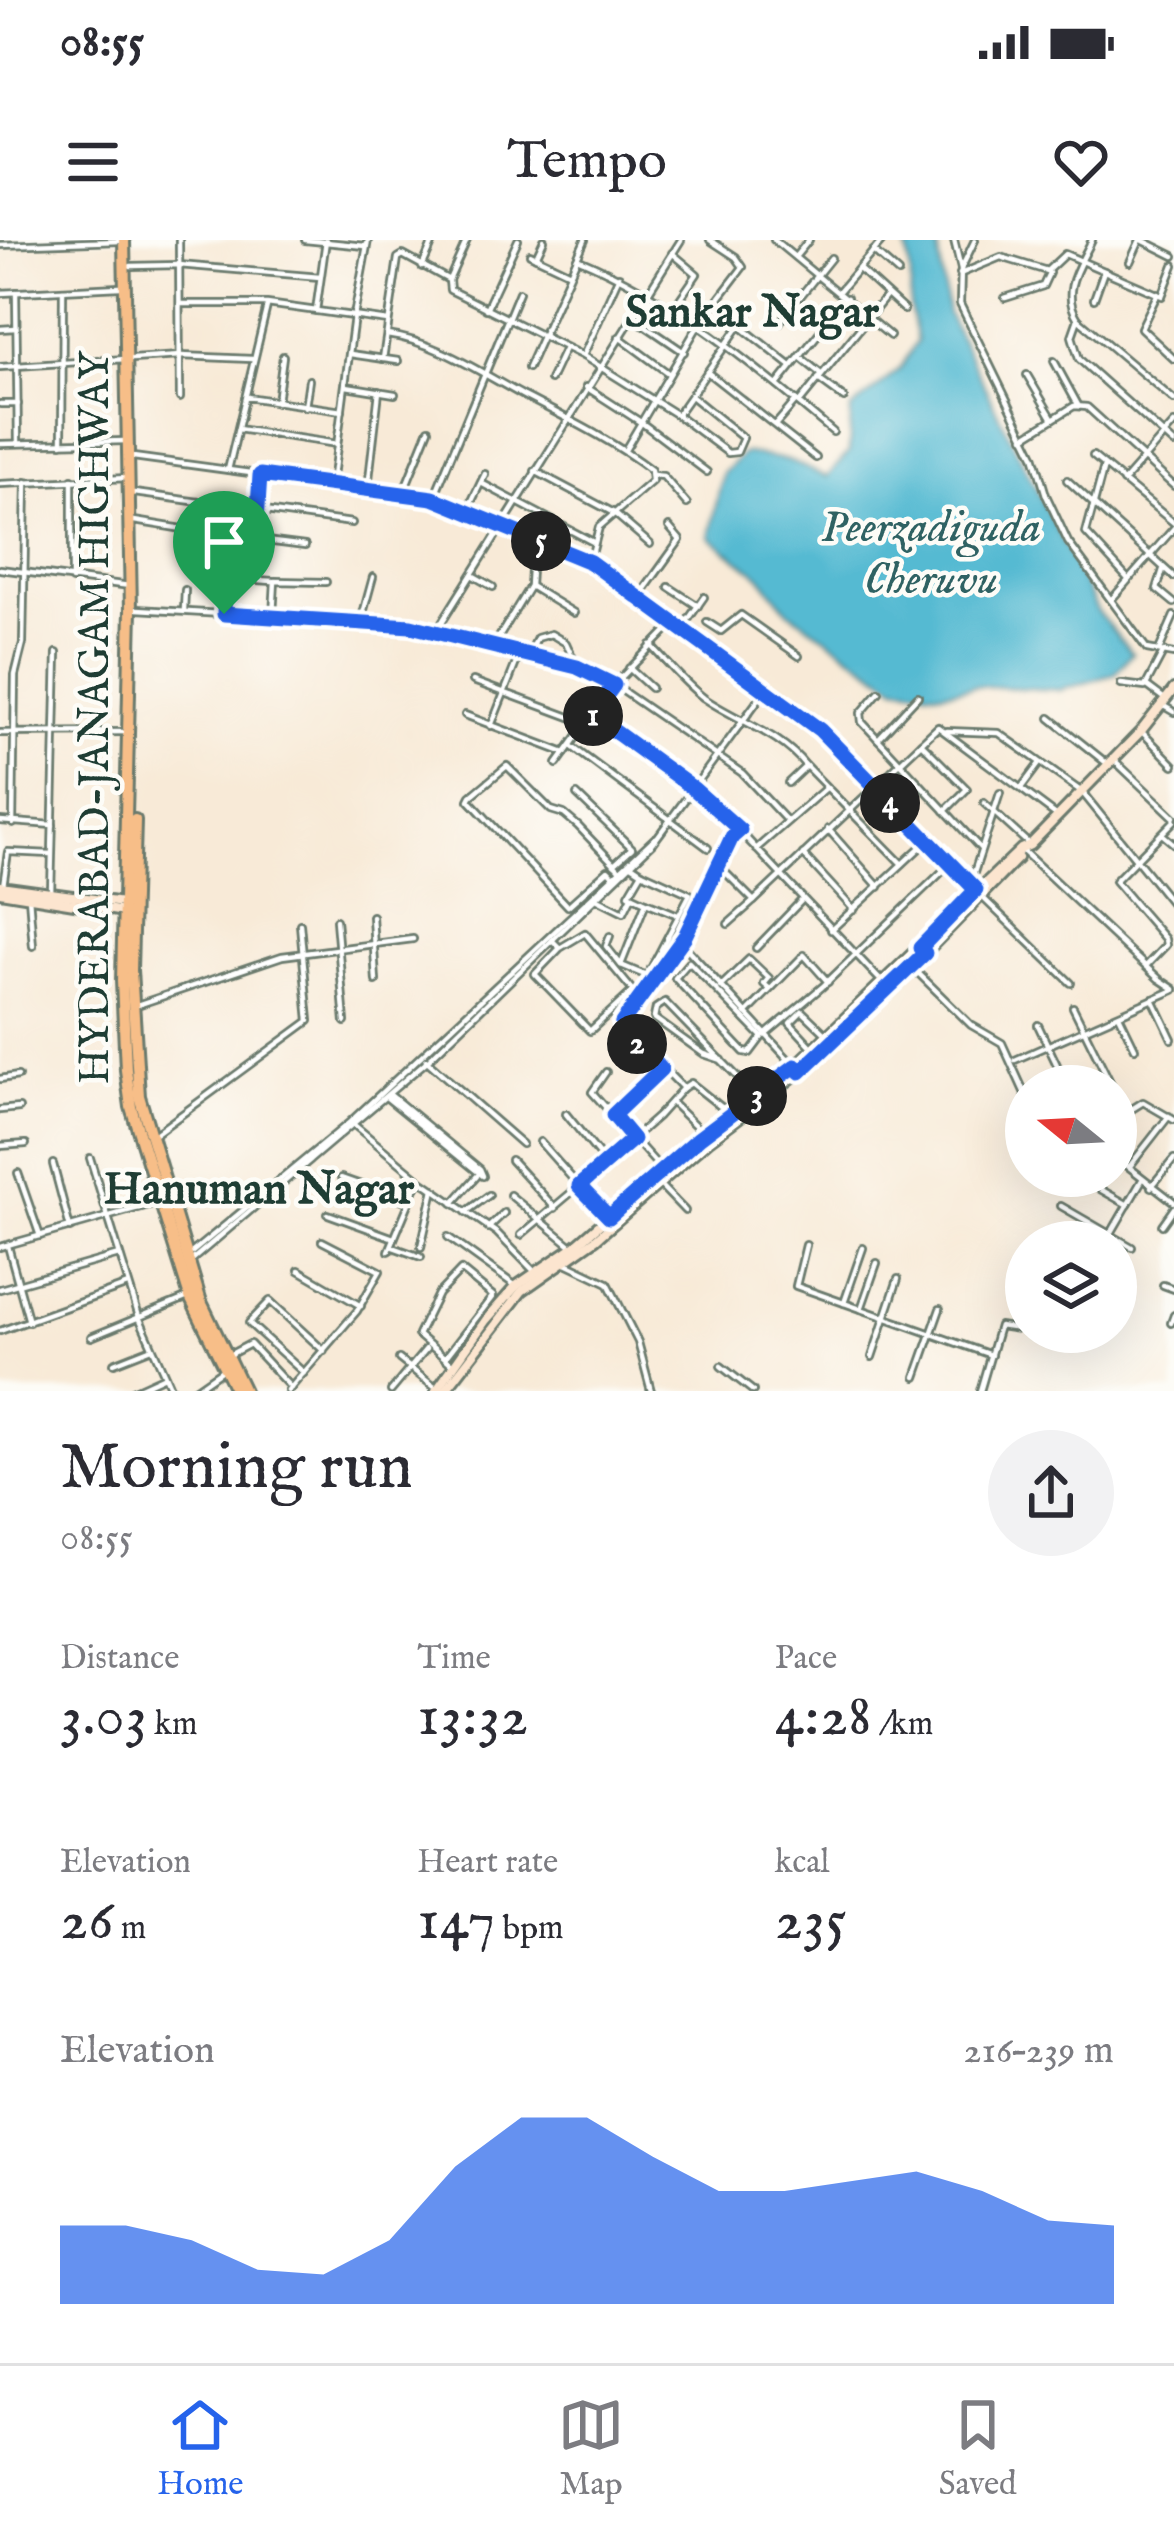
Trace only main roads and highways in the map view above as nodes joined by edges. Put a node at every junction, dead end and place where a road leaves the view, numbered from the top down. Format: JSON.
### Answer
{"nodes":[{"id":1,"x":126,"y":240,"type":"edge"},
{"id":2,"x":129,"y":359,"type":"junction"},
{"id":3,"x":134,"y":609,"type":"junction"},
{"id":4,"x":133,"y":667,"type":"junction"},
{"id":5,"x":128,"y":1022,"type":"junction"},
{"id":6,"x":223,"y":1359,"type":"junction"},
{"id":7,"x":240,"y":1391,"type":"edge"}],
"edges":[{"from":1,"to":2,"type":"highway","name":"HYDERABAD-JANAGAM HIGHWAY"},
{"from":1,"to":2,"type":"highway","name":"HYDERABAD-JANAGAM HIGHWAY"},
{"from":2,"to":3,"type":"highway","name":"HYDERABAD-JANAGAM HIGHWAY"},
{"from":2,"to":3,"type":"highway","name":"HYDERABAD-JANAGAM HIGHWAY"},
{"from":3,"to":4,"type":"highway","name":"HYDERABAD-JANAGAM HIGHWAY"},
{"from":4,"to":5,"type":"highway","name":"HYDERABAD-JANAGAM HIGHWAY"},
{"from":4,"to":5,"type":"highway","name":"HYDERABAD-JANAGAM HIGHWAY"},
{"from":5,"to":6,"type":"highway","name":"HYDERABAD-JANAGAM HIGHWAY"},
{"from":5,"to":6,"type":"highway","name":"HYDERABAD-JANAGAM HIGHWAY"},
{"from":6,"to":7,"type":"highway","name":"HYDERABAD-JANAGAM HIGHWAY"}]}
